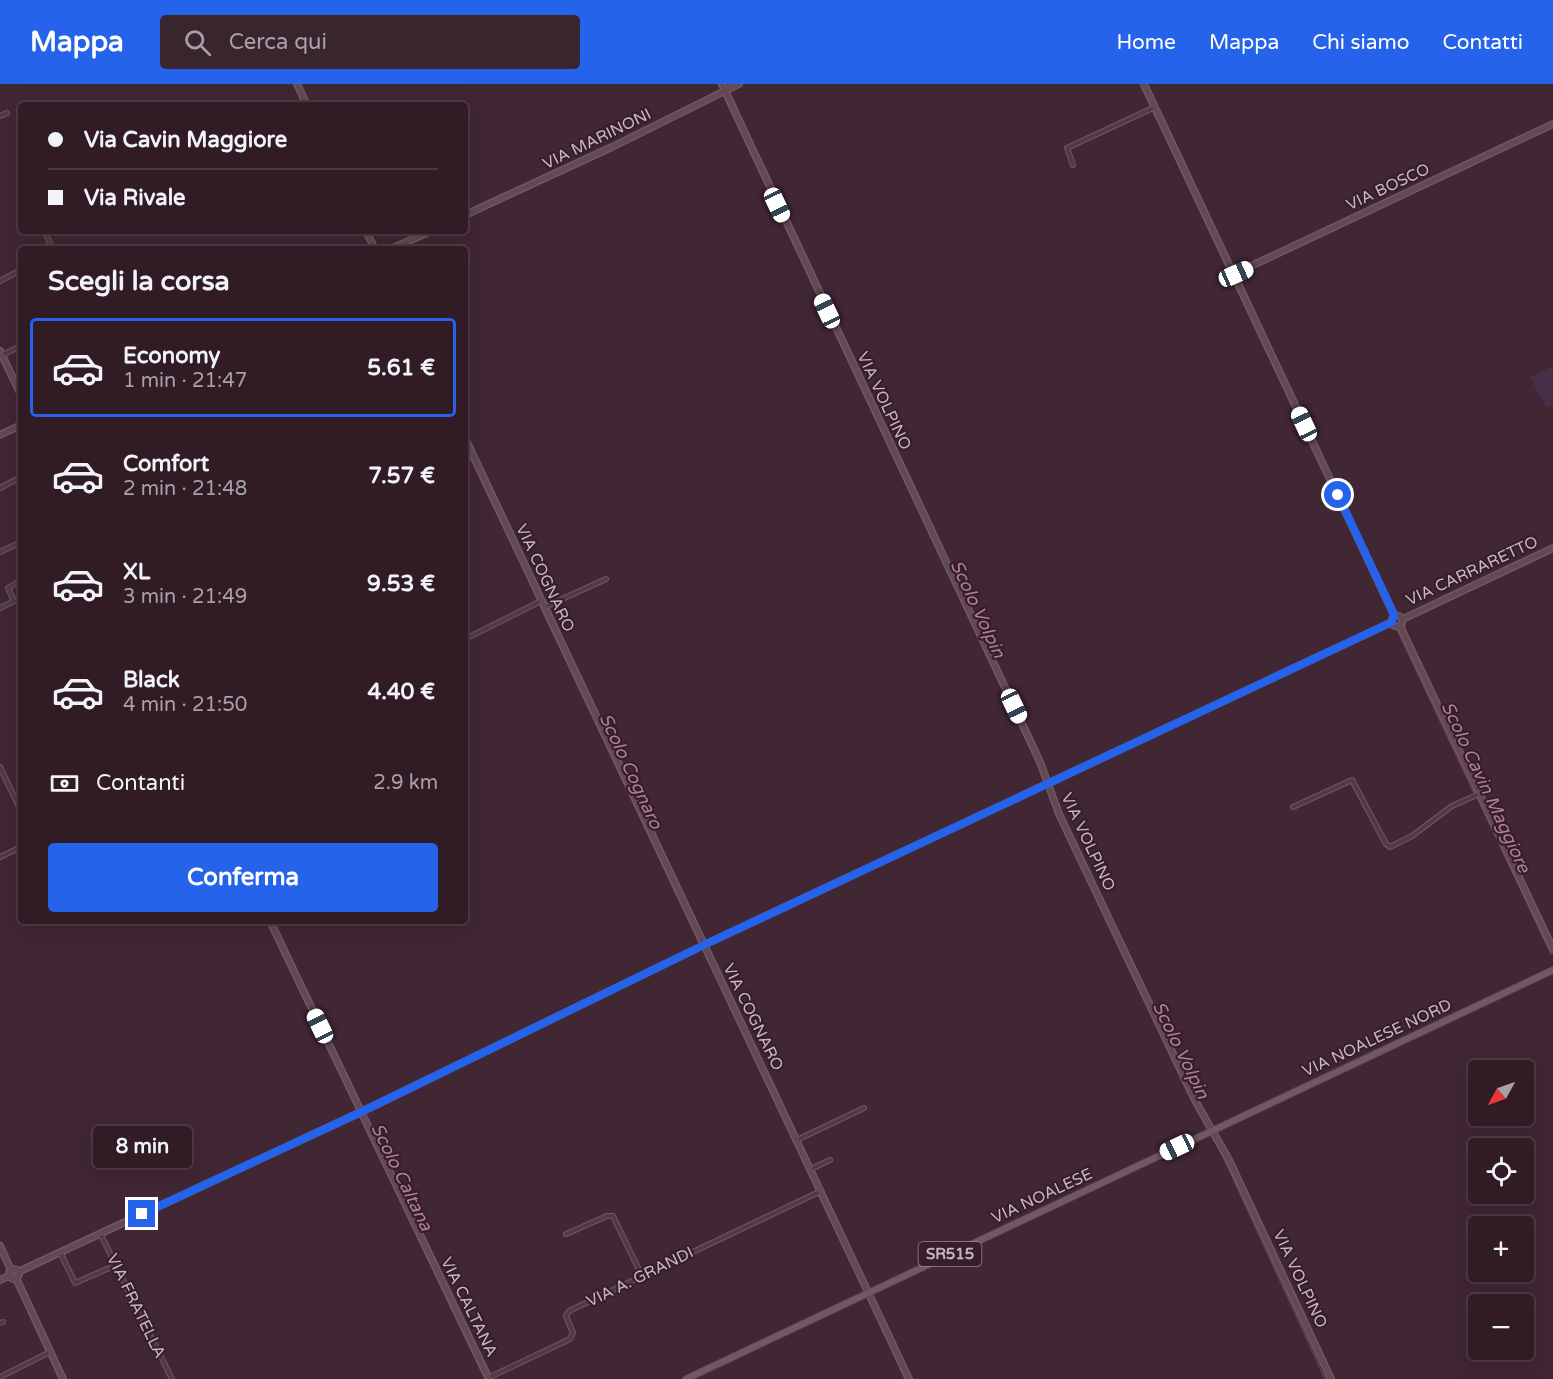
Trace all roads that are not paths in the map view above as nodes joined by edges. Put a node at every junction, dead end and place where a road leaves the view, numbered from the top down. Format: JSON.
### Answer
{"nodes":[{"id":1,"x":297,"y":84,"type":"edge"},
{"id":2,"x":722,"y":84,"type":"edge"},
{"id":3,"x":739,"y":84,"type":"edge"},
{"id":4,"x":1144,"y":84,"type":"edge"},
{"id":5,"x":725,"y":91,"type":"junction"},
{"id":6,"x":306,"y":102,"type":"edge"},
{"id":7,"x":1152,"y":108,"type":"junction"},
{"id":8,"x":7,"y":113,"type":"dead end"},
{"id":9,"x":0,"y":116,"type":"edge"},
{"id":10,"x":1553,"y":124,"type":"edge"},
{"id":11,"x":1073,"y":165,"type":"dead end"},
{"id":12,"x":468,"y":214,"type":"edge"},
{"id":13,"x":424,"y":234,"type":"edge"},
{"id":14,"x":398,"y":246,"type":"edge"},
{"id":15,"x":18,"y":272,"type":"edge"},
{"id":16,"x":1234,"y":274,"type":"junction"},
{"id":17,"x":0,"y":281,"type":"edge"},
{"id":18,"x":18,"y":347,"type":"edge"},
{"id":19,"x":1,"y":353,"type":"edge"},
{"id":20,"x":18,"y":389,"type":"edge"},
{"id":21,"x":18,"y":426,"type":"edge"},
{"id":22,"x":0,"y":435,"type":"edge"},
{"id":23,"x":468,"y":444,"type":"edge"},
{"id":24,"x":18,"y":479,"type":"edge"},
{"id":25,"x":0,"y":488,"type":"edge"},
{"id":26,"x":18,"y":543,"type":"edge"},
{"id":27,"x":1553,"y":548,"type":"edge"},
{"id":28,"x":0,"y":552,"type":"edge"},
{"id":29,"x":606,"y":579,"type":"dead end"},
{"id":30,"x":18,"y":582,"type":"edge"},
{"id":31,"x":543,"y":605,"type":"junction"},
{"id":32,"x":0,"y":608,"type":"edge"},
{"id":33,"x":1394,"y":615,"type":"junction"},
{"id":34,"x":1403,"y":619,"type":"junction"},
{"id":35,"x":1392,"y":622,"type":"junction"},
{"id":36,"x":1400,"y":626,"type":"junction"},
{"id":37,"x":468,"y":638,"type":"edge"},
{"id":38,"x":0,"y":766,"type":"edge"},
{"id":39,"x":1046,"y":785,"type":"junction"},
{"id":40,"x":1476,"y":795,"type":"junction"},
{"id":41,"x":18,"y":805,"type":"edge"},
{"id":42,"x":1293,"y":807,"type":"dead end"},
{"id":43,"x":18,"y":848,"type":"edge"},
{"id":44,"x":0,"y":857,"type":"edge"},
{"id":45,"x":271,"y":924,"type":"edge"},
{"id":46,"x":705,"y":946,"type":"junction"},
{"id":47,"x":1553,"y":950,"type":"edge"},
{"id":48,"x":1553,"y":964,"type":"edge"},
{"id":49,"x":1551,"y":972,"type":"edge"},
{"id":50,"x":864,"y":1108,"type":"dead end"},
{"id":51,"x":359,"y":1113,"type":"junction"},
{"id":52,"x":1214,"y":1130,"type":"junction"},
{"id":53,"x":797,"y":1140,"type":"junction"},
{"id":54,"x":830,"y":1160,"type":"dead end"},
{"id":55,"x":811,"y":1169,"type":"junction"},
{"id":56,"x":821,"y":1191,"type":"junction"},
{"id":57,"x":100,"y":1233,"type":"junction"},
{"id":58,"x":566,"y":1234,"type":"dead end"},
{"id":59,"x":0,"y":1246,"type":"edge"},
{"id":60,"x":60,"y":1252,"type":"junction"},
{"id":61,"x":116,"y":1265,"type":"junction"},
{"id":62,"x":10,"y":1273,"type":"junction"},
{"id":63,"x":17,"y":1275,"type":"junction"},
{"id":64,"x":642,"y":1276,"type":"junction"},
{"id":65,"x":0,"y":1280,"type":"edge"},
{"id":66,"x":870,"y":1292,"type":"junction"},
{"id":67,"x":50,"y":1352,"type":"junction"},
{"id":68,"x":0,"y":1377,"type":"edge"},
{"id":69,"x":489,"y":1378,"type":"edge"},
{"id":70,"x":63,"y":1379,"type":"edge"},
{"id":71,"x":172,"y":1379,"type":"edge"},
{"id":72,"x":686,"y":1379,"type":"edge"},
{"id":73,"x":909,"y":1379,"type":"edge"},
{"id":74,"x":1331,"y":1379,"type":"edge"}],
"edges":[{"from":1,"to":6,"type":"street"},
{"from":2,"to":5,"type":"street","name":"VIA VOLPINO"},
{"from":3,"to":5,"type":"street","name":"VIA MARINONI"},
{"from":4,"to":7,"type":"street"},
{"from":5,"to":12,"type":"street","name":"VIA MARINONI"},
{"from":5,"to":39,"type":"street","name":"VIA VOLPINO"},
{"from":7,"to":11,"type":"street"},
{"from":7,"to":16,"type":"street"},
{"from":8,"to":9,"type":"street"},
{"from":10,"to":16,"type":"street","name":"VIA BOSCO"},
{"from":13,"to":14,"type":"street"},
{"from":15,"to":17,"type":"street"},
{"from":16,"to":33,"type":"street"},
{"from":18,"to":19,"type":"street"},
{"from":19,"to":20,"type":"street"},
{"from":21,"to":22,"type":"street"},
{"from":23,"to":31,"type":"street","name":"VIA COGNARO"},
{"from":24,"to":25,"type":"street"},
{"from":26,"to":28,"type":"street"},
{"from":27,"to":34,"type":"street","name":"VIA CARRARETTO"},
{"from":29,"to":31,"type":"street"},
{"from":30,"to":32,"type":"street"},
{"from":31,"to":37,"type":"street"},
{"from":31,"to":46,"type":"street","name":"VIA COGNARO"},
{"from":33,"to":34,"type":"street"},
{"from":33,"to":35,"type":"street"},
{"from":34,"to":36,"type":"street"},
{"from":35,"to":36,"type":"street"},
{"from":35,"to":39,"type":"street","name":"VIA CARRARETTO"},
{"from":36,"to":40,"type":"street"},
{"from":38,"to":41,"type":"street"},
{"from":39,"to":46,"type":"street","name":"VIA CARRARETTO"},
{"from":39,"to":52,"type":"street","name":"VIA VOLPINO"},
{"from":40,"to":42,"type":"street"},
{"from":40,"to":47,"type":"street"},
{"from":43,"to":44,"type":"street"},
{"from":45,"to":51,"type":"street","name":"VIA CALTANA"},
{"from":46,"to":51,"type":"street","name":"VIA CARRARETTO"},
{"from":46,"to":53,"type":"street","name":"VIA COGNARO"},
{"from":48,"to":49,"type":"street"},
{"from":49,"to":52,"type":"main road","name":"VIA NOALESE NORD"},
{"from":50,"to":53,"type":"street"},
{"from":51,"to":57,"type":"street","name":"VIA CARRARETTO"},
{"from":51,"to":69,"type":"street","name":"VIA CALTANA"},
{"from":52,"to":66,"type":"main road","name":"VIA NOALESE","number":"SR515"},
{"from":52,"to":74,"type":"street","name":"VIA VOLPINO"},
{"from":53,"to":55,"type":"street","name":"VIA COGNARO"},
{"from":54,"to":55,"type":"street"},
{"from":55,"to":56,"type":"street","name":"VIA COGNARO"},
{"from":56,"to":64,"type":"street","name":"VIA A. GRANDI"},
{"from":56,"to":66,"type":"street","name":"VIA COGNARO"},
{"from":57,"to":60,"type":"street","name":"VIA CARRARETTO"},
{"from":57,"to":61,"type":"street","name":"VIA FRATELLA"},
{"from":58,"to":64,"type":"street"},
{"from":59,"to":62,"type":"street"},
{"from":60,"to":61,"type":"street"},
{"from":60,"to":63,"type":"street","name":"VIA CARRARETTO"},
{"from":61,"to":71,"type":"street","name":"VIA FRATELLA"},
{"from":62,"to":63,"type":"street"},
{"from":62,"to":65,"type":"street"},
{"from":63,"to":67,"type":"street"},
{"from":64,"to":69,"type":"street","name":"VIA A. GRANDI"},
{"from":66,"to":72,"type":"main road","name":"VIA NOALESE","number":"SR515"},
{"from":66,"to":73,"type":"street","name":"VIA COGNARO"},
{"from":67,"to":68,"type":"street"},
{"from":67,"to":70,"type":"street"}]}
